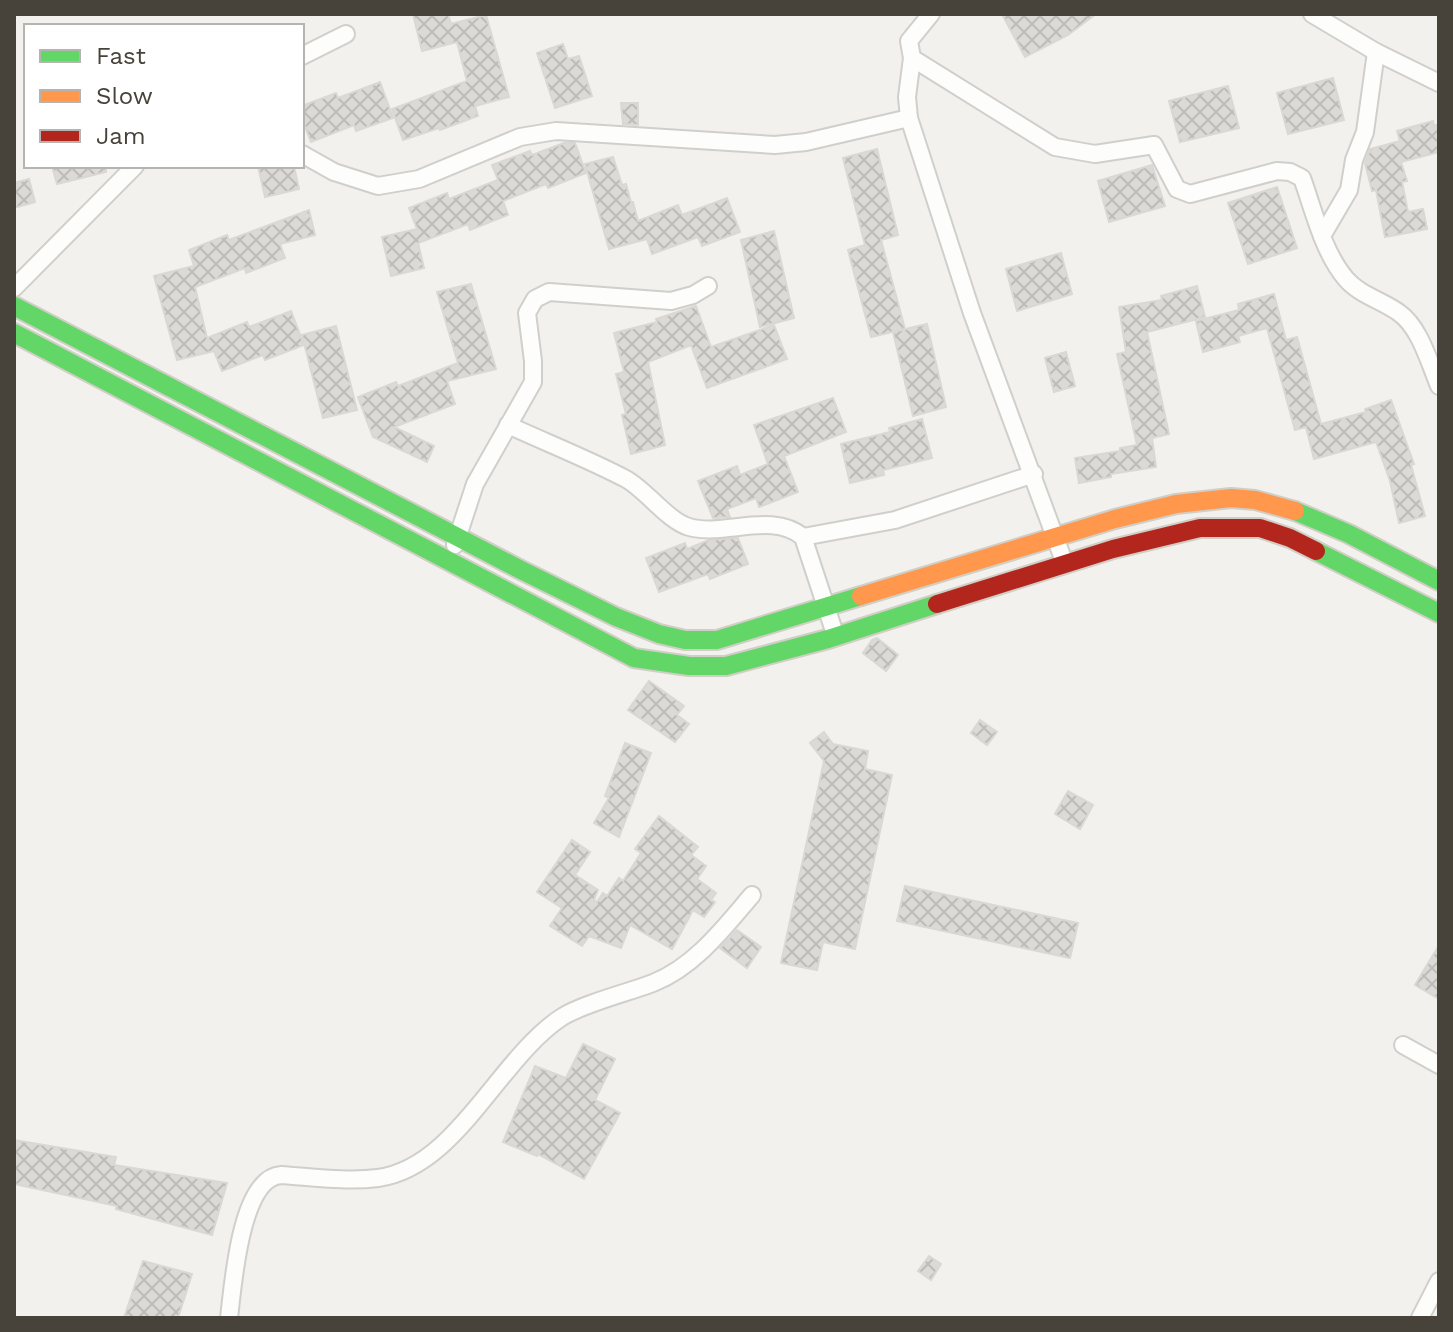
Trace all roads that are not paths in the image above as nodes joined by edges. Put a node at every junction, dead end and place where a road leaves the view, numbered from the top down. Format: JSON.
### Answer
{"nodes":[{"id":1,"x":931,"y":14,"type":"edge"},
{"id":2,"x":1312,"y":14,"type":"edge"},
{"id":3,"x":346,"y":34,"type":"dead end"},
{"id":4,"x":1376,"y":52,"type":"junction"},
{"id":5,"x":304,"y":55,"type":"edge"},
{"id":6,"x":912,"y":58,"type":"junction"},
{"id":7,"x":1439,"y":83,"type":"edge"},
{"id":8,"x":909,"y":118,"type":"junction"},
{"id":9,"x":304,"y":155,"type":"edge"},
{"id":10,"x":133,"y":168,"type":"edge"},
{"id":11,"x":1322,"y":236,"type":"junction"},
{"id":12,"x":708,"y":286,"type":"dead end"},
{"id":13,"x":14,"y":288,"type":"edge"},
{"id":14,"x":14,"y":306,"type":"edge"},
{"id":15,"x":14,"y":333,"type":"edge"},
{"id":16,"x":1439,"y":386,"type":"edge"},
{"id":17,"x":508,"y":425,"type":"junction"},
{"id":18,"x":1034,"y":474,"type":"junction"},
{"id":19,"x":460,"y":536,"type":"junction"},
{"id":20,"x":803,"y":537,"type":"junction"},
{"id":21,"x":1057,"y":537,"type":"junction"},
{"id":22,"x":446,"y":560,"type":"junction"},
{"id":23,"x":1065,"y":564,"type":"junction"},
{"id":24,"x":1439,"y":581,"type":"edge"},
{"id":25,"x":827,"y":607,"type":"junction"},
{"id":26,"x":1439,"y":613,"type":"edge"},
{"id":27,"x":836,"y":637,"type":"junction"},
{"id":28,"x":752,"y":895,"type":"dead end"},
{"id":29,"x":1403,"y":1045,"type":"dead end"},
{"id":30,"x":1439,"y":1065,"type":"edge"},
{"id":31,"x":1439,"y":1281,"type":"edge"},
{"id":32,"x":229,"y":1318,"type":"edge"},
{"id":33,"x":1420,"y":1318,"type":"edge"}],
"edges":[{"from":1,"to":6,"type":"street"},
{"from":2,"to":4,"type":"street"},
{"from":3,"to":5,"type":"street"},
{"from":4,"to":7,"type":"street"},
{"from":4,"to":11,"type":"street"},
{"from":6,"to":8,"type":"street"},
{"from":6,"to":11,"type":"street"},
{"from":8,"to":9,"type":"street"},
{"from":8,"to":18,"type":"street"},
{"from":10,"to":13,"type":"street"},
{"from":11,"to":16,"type":"street"},
{"from":12,"to":17,"type":"street"},
{"from":14,"to":19,"type":"street"},
{"from":15,"to":22,"type":"street"},
{"from":17,"to":19,"type":"street"},
{"from":17,"to":20,"type":"street"},
{"from":18,"to":20,"type":"street"},
{"from":18,"to":21,"type":"street"},
{"from":19,"to":22,"type":"street"},
{"from":19,"to":25,"type":"street"},
{"from":20,"to":25,"type":"street"},
{"from":21,"to":23,"type":"street"},
{"from":21,"to":24,"type":"street"},
{"from":21,"to":25,"type":"street"},
{"from":22,"to":27,"type":"street"},
{"from":23,"to":26,"type":"street"},
{"from":23,"to":27,"type":"street"},
{"from":25,"to":27,"type":"street"},
{"from":28,"to":32,"type":"street"},
{"from":29,"to":30,"type":"street"},
{"from":31,"to":33,"type":"street"}]}
